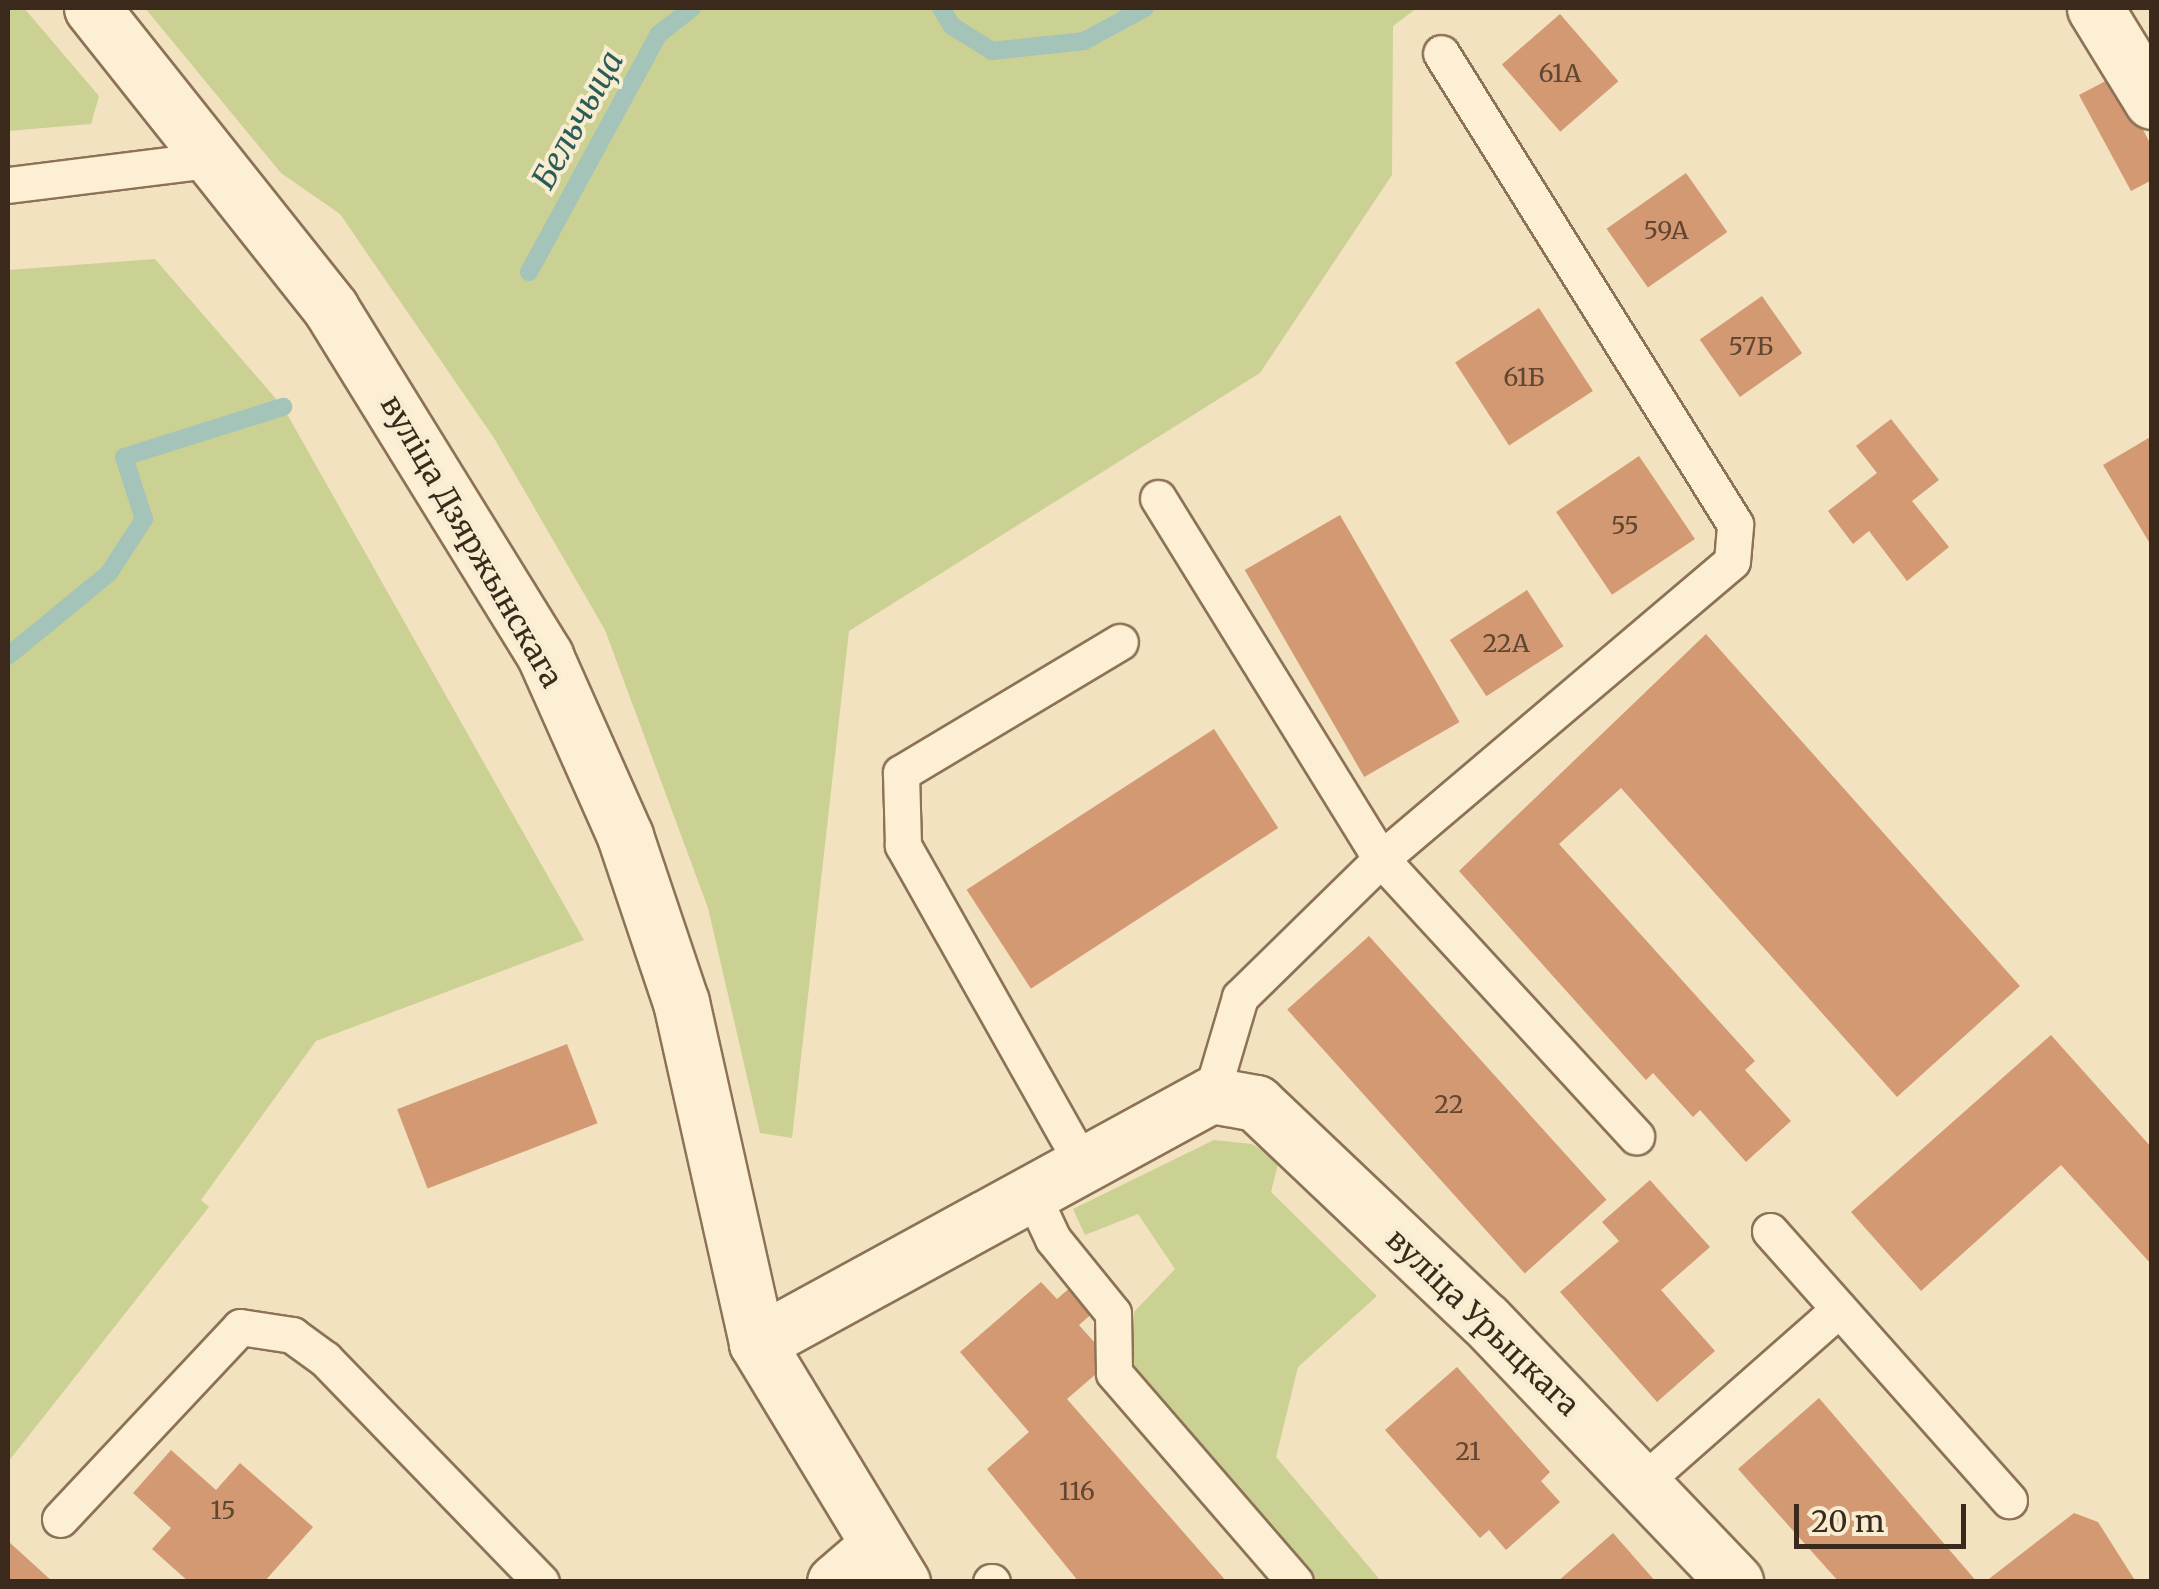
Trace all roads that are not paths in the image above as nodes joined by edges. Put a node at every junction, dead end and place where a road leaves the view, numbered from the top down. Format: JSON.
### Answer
{"nodes":[{"id":1,"x":92,"y":8,"type":"edge"},
{"id":2,"x":2095,"y":8,"type":"edge"},
{"id":3,"x":1441,"y":54,"type":"dead end"},
{"id":4,"x":2152,"y":101,"type":"edge"},
{"id":5,"x":217,"y":159,"type":"junction"},
{"id":6,"x":8,"y":184,"type":"edge"},
{"id":7,"x":1158,"y":498,"type":"dead end"},
{"id":8,"x":1120,"y":642,"type":"dead end"},
{"id":9,"x":1382,"y":859,"type":"junction"},
{"id":10,"x":1210,"y":1094,"type":"junction"},
{"id":11,"x":1636,"y":1136,"type":"dead end"},
{"id":12,"x":1082,"y":1164,"type":"junction"},
{"id":13,"x":1031,"y":1192,"type":"junction"},
{"id":14,"x":1770,"y":1231,"type":"dead end"},
{"id":15,"x":1839,"y":1308,"type":"junction"},
{"id":16,"x":757,"y":1343,"type":"junction"},
{"id":17,"x":1644,"y":1481,"type":"junction"},
{"id":18,"x":2009,"y":1500,"type":"dead end"},
{"id":19,"x":60,"y":1519,"type":"dead end"},
{"id":20,"x":890,"y":1564,"type":"edge"},
{"id":21,"x":540,"y":1582,"type":"edge"},
{"id":22,"x":835,"y":1582,"type":"edge"},
{"id":23,"x":1294,"y":1582,"type":"edge"},
{"id":24,"x":1734,"y":1582,"type":"edge"}],
"edges":[{"from":1,"to":5,"type":"street","name":"вуліца Дзяржынскага"},
{"from":2,"to":4,"type":"street"},
{"from":3,"to":9,"type":"lane"},
{"from":5,"to":6,"type":"lane"},
{"from":5,"to":16,"type":"street","name":"вуліца Дзяржынскага"},
{"from":7,"to":9,"type":"lane"},
{"from":8,"to":12,"type":"lane"},
{"from":9,"to":10,"type":"lane"},
{"from":9,"to":11,"type":"lane"},
{"from":10,"to":12,"type":"street"},
{"from":10,"to":17,"type":"street","name":"вуліца Урыцкага"},
{"from":12,"to":13,"type":"street"},
{"from":13,"to":16,"type":"street"},
{"from":13,"to":23,"type":"lane"},
{"from":14,"to":15,"type":"lane"},
{"from":15,"to":17,"type":"lane"},
{"from":15,"to":18,"type":"lane"},
{"from":16,"to":20,"type":"street","name":"вуліца Дзяржынскага"},
{"from":17,"to":24,"type":"street","name":"вуліца Урыцкага"},
{"from":19,"to":21,"type":"lane"},
{"from":20,"to":22,"type":"street"}]}
